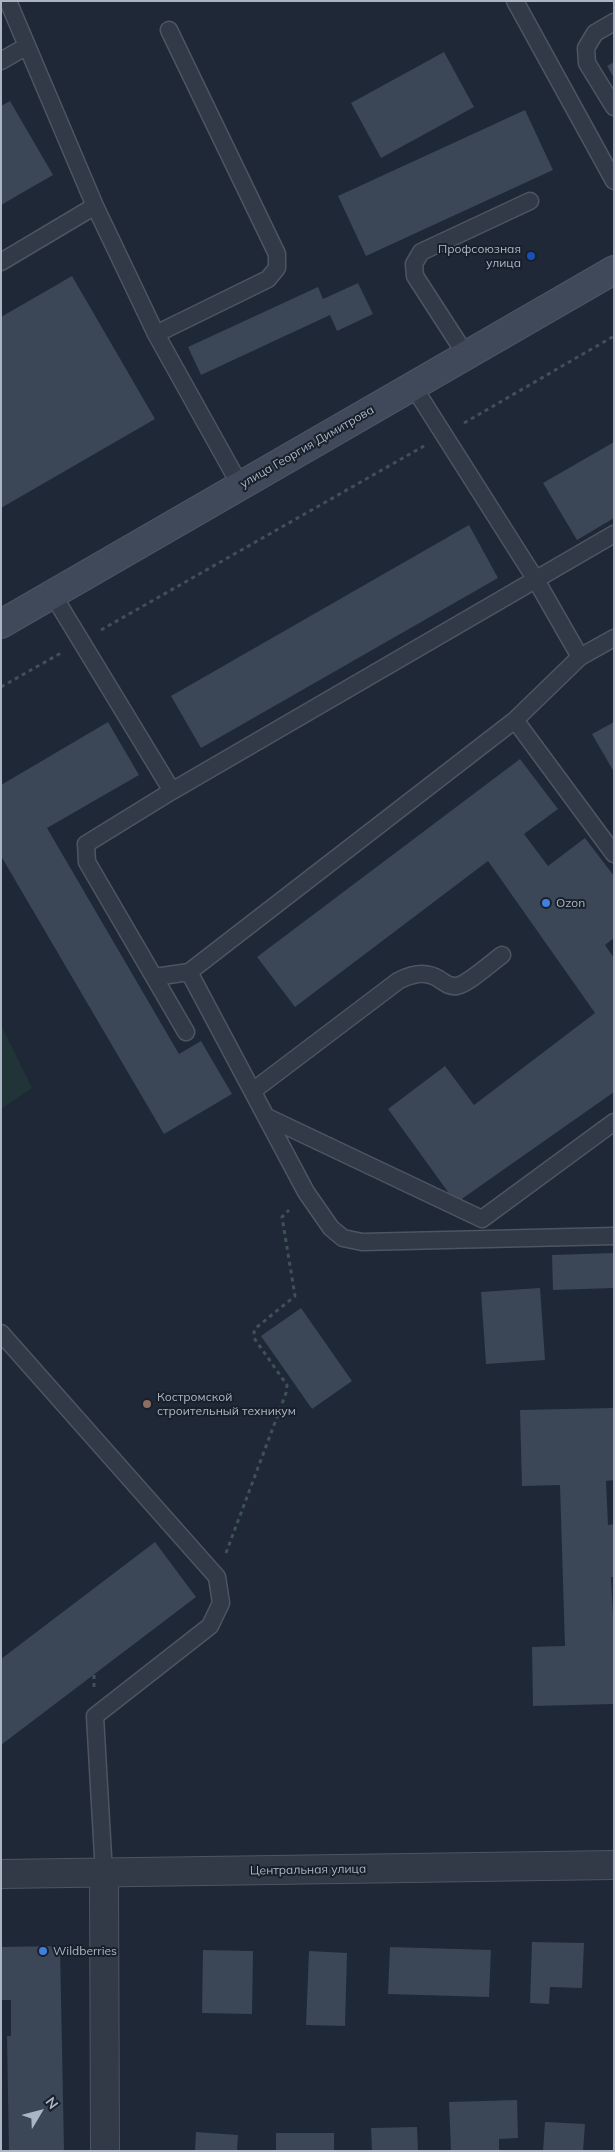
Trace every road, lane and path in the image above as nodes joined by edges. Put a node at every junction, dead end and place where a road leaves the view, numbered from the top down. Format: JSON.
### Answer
{"nodes":[{"id":1,"x":8,"y":1,"type":"edge"},
{"id":2,"x":516,"y":1,"type":"edge"},
{"id":3,"x":614,"y":22,"type":"edge"},
{"id":4,"x":169,"y":30,"type":"dead end"},
{"id":5,"x":27,"y":46,"type":"junction"},
{"id":6,"x":1,"y":61,"type":"edge"},
{"id":7,"x":614,"y":107,"type":"edge"},
{"id":8,"x":614,"y":182,"type":"edge"},
{"id":9,"x":530,"y":201,"type":"dead end"},
{"id":10,"x":95,"y":206,"type":"junction"},
{"id":11,"x":1,"y":262,"type":"edge"},
{"id":12,"x":614,"y":270,"type":"edge"},
{"id":13,"x":156,"y":334,"type":"junction"},
{"id":14,"x":614,"y":336,"type":"edge"},
{"id":15,"x":466,"y":356,"type":"junction"},
{"id":16,"x":413,"y":386,"type":"junction"},
{"id":17,"x":443,"y":435,"type":"junction"},
{"id":18,"x":240,"y":485,"type":"junction"},
{"id":19,"x":614,"y":534,"type":"edge"},
{"id":20,"x":536,"y":580,"type":"junction"},
{"id":21,"x":53,"y":595,"type":"junction"},
{"id":22,"x":1,"y":624,"type":"edge"},
{"id":23,"x":614,"y":638,"type":"edge"},
{"id":24,"x":81,"y":641,"type":"junction"},
{"id":25,"x":580,"y":657,"type":"junction"},
{"id":26,"x":1,"y":687,"type":"edge"},
{"id":27,"x":515,"y":720,"type":"junction"},
{"id":28,"x":172,"y":791,"type":"junction"},
{"id":29,"x":614,"y":854,"type":"edge"},
{"id":30,"x":502,"y":955,"type":"dead end"},
{"id":31,"x":190,"y":972,"type":"junction"},
{"id":32,"x":155,"y":977,"type":"junction"},
{"id":33,"x":186,"y":1032,"type":"dead end"},
{"id":34,"x":254,"y":1090,"type":"junction"},
{"id":35,"x":268,"y":1117,"type":"junction"},
{"id":36,"x":614,"y":1122,"type":"edge"},
{"id":37,"x":306,"y":1192,"type":"junction"},
{"id":38,"x":482,"y":1219,"type":"junction"},
{"id":39,"x":614,"y":1236,"type":"edge"},
{"id":40,"x":514,"y":1238,"type":"junction"},
{"id":41,"x":1,"y":1333,"type":"edge"},
{"id":42,"x":217,"y":1577,"type":"junction"},
{"id":43,"x":614,"y":1865,"type":"edge"},
{"id":44,"x":1,"y":1874,"type":"edge"},
{"id":45,"x":104,"y":1874,"type":"junction"},
{"id":46,"x":105,"y":2151,"type":"edge"}],
"edges":[{"from":1,"to":5,"type":"lane"},
{"from":2,"to":8,"type":"lane"},
{"from":3,"to":7,"type":"lane"},
{"from":4,"to":13,"type":"lane"},
{"from":5,"to":6,"type":"lane"},
{"from":5,"to":10,"type":"lane"},
{"from":9,"to":15,"type":"lane"},
{"from":10,"to":11,"type":"lane"},
{"from":10,"to":13,"type":"lane"},
{"from":12,"to":15,"type":"main road","name":"улица Георгия Димитрова"},
{"from":13,"to":18,"type":"lane"},
{"from":14,"to":17,"type":"path"},
{"from":15,"to":16,"type":"main road","name":"улица Георгия Димитрова"},
{"from":16,"to":17,"type":"lane"},
{"from":16,"to":18,"type":"main road","name":"улица Георгия Димитрова"},
{"from":17,"to":20,"type":"lane"},
{"from":17,"to":24,"type":"path"},
{"from":18,"to":21,"type":"main road","name":"улица Георгия Димитрова"},
{"from":19,"to":20,"type":"lane"},
{"from":20,"to":25,"type":"lane"},
{"from":20,"to":28,"type":"lane"},
{"from":21,"to":22,"type":"main road","name":"улица Георгия Димитрова"},
{"from":21,"to":24,"type":"lane"},
{"from":23,"to":25,"type":"lane"},
{"from":24,"to":26,"type":"path"},
{"from":24,"to":28,"type":"lane"},
{"from":25,"to":27,"type":"lane"},
{"from":27,"to":29,"type":"lane"},
{"from":27,"to":31,"type":"lane"},
{"from":28,"to":32,"type":"lane"},
{"from":30,"to":34,"type":"lane"},
{"from":31,"to":32,"type":"lane"},
{"from":31,"to":34,"type":"lane"},
{"from":32,"to":33,"type":"lane"},
{"from":34,"to":35,"type":"lane"},
{"from":35,"to":37,"type":"lane"},
{"from":35,"to":38,"type":"lane"},
{"from":36,"to":38,"type":"lane"},
{"from":37,"to":40,"type":"lane"},
{"from":37,"to":42,"type":"path"},
{"from":38,"to":40,"type":"lane"},
{"from":39,"to":40,"type":"lane"},
{"from":41,"to":42,"type":"lane"},
{"from":42,"to":45,"type":"lane"},
{"from":43,"to":45,"type":"street","name":"Центральная улица"},
{"from":44,"to":45,"type":"street","name":"Центральная улица"},
{"from":45,"to":46,"type":"street"}]}
